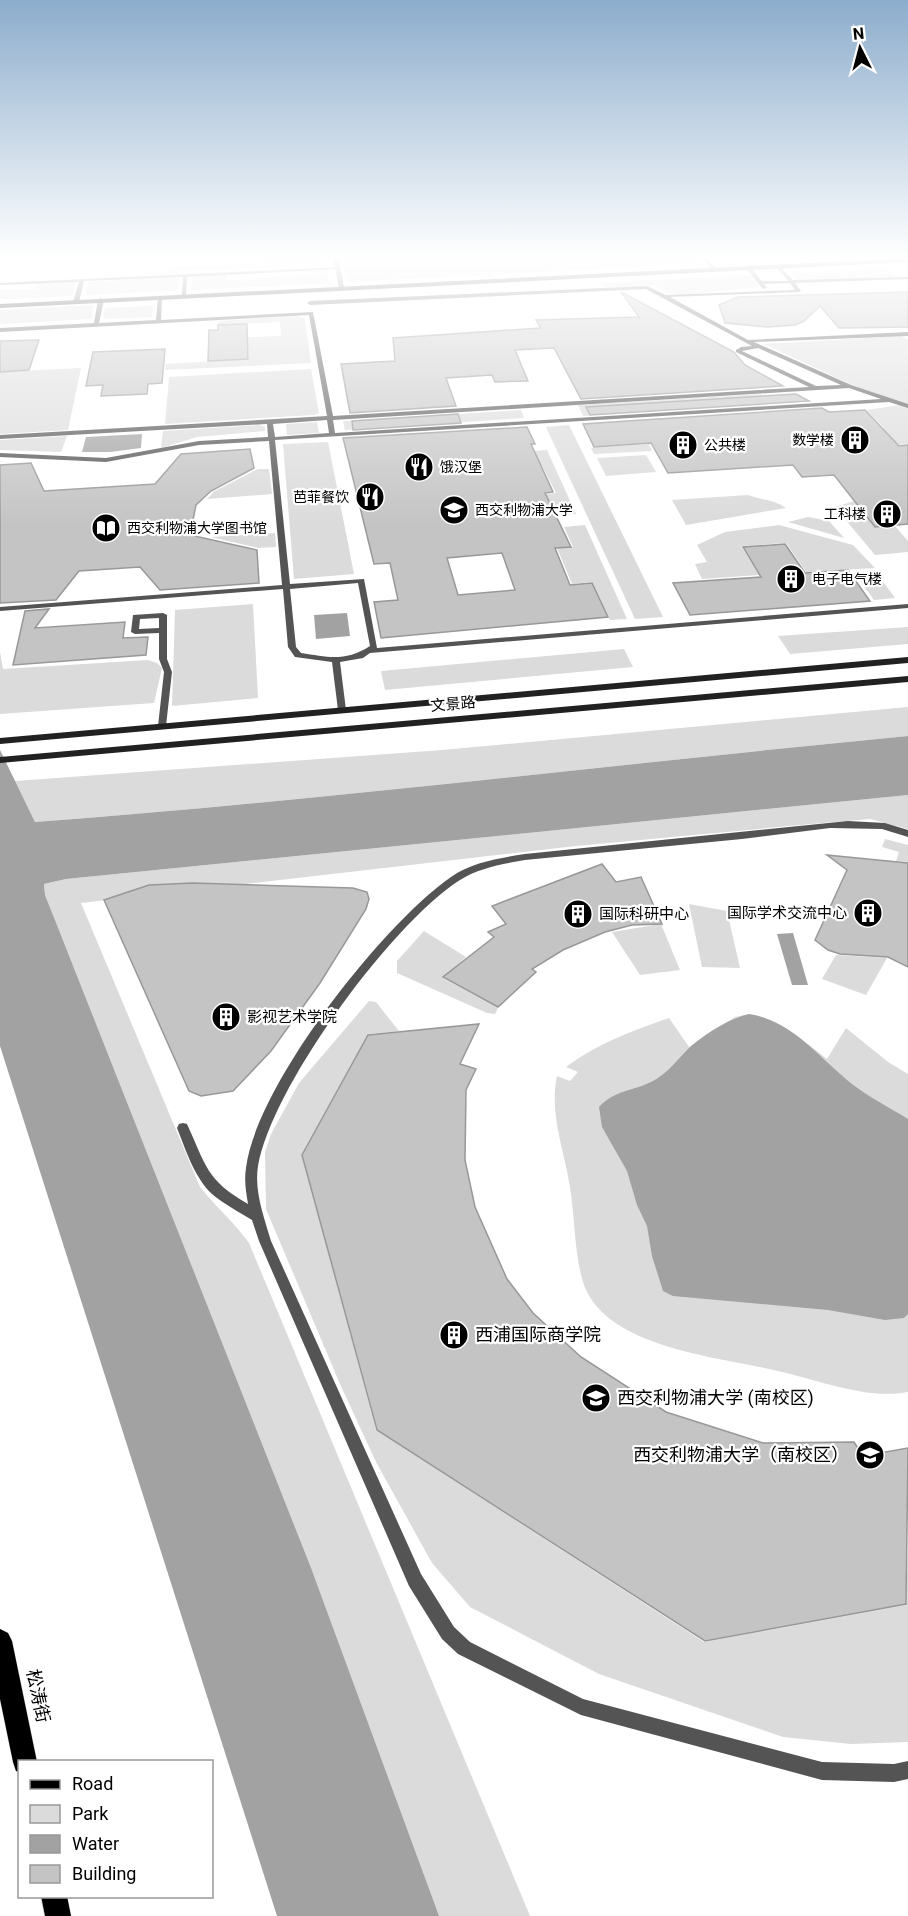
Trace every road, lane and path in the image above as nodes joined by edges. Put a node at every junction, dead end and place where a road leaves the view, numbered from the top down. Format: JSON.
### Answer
{"nodes":[{"id":1,"x":317,"y":346,"type":"edge"},
{"id":2,"x":761,"y":347,"type":"joint"},
{"id":3,"x":849,"y":386,"type":"junction"},
{"id":4,"x":817,"y":388,"type":"junction"},
{"id":5,"x":888,"y":400,"type":"junction"},
{"id":6,"x":565,"y":404,"type":"junction"},
{"id":7,"x":531,"y":406,"type":"junction"},
{"id":8,"x":908,"y":406,"type":"edge"},
{"id":9,"x":330,"y":418,"type":"junction"},
{"id":10,"x":573,"y":419,"type":"junction"},
{"id":11,"x":538,"y":421,"type":"junction"},
{"id":12,"x":270,"y":422,"type":"junction"},
{"id":13,"x":332,"y":435,"type":"junction"},
{"id":14,"x":0,"y":437,"type":"edge"},
{"id":15,"x":272,"y":438,"type":"junction"},
{"id":16,"x":0,"y":455,"type":"edge"},
{"id":17,"x":286,"y":586,"type":"junction"},
{"id":18,"x":908,"y":606,"type":"edge"},
{"id":19,"x":0,"y":609,"type":"edge"},
{"id":20,"x":163,"y":630,"type":"dead end"},
{"id":21,"x":369,"y":651,"type":"junction"},
{"id":22,"x":336,"y":660,"type":"junction"},
{"id":23,"x":908,"y":660,"type":"edge"},
{"id":24,"x":908,"y":679,"type":"edge"},
{"id":25,"x":342,"y":710,"type":"junction"},
{"id":26,"x":162,"y":726,"type":"junction"},
{"id":27,"x":3,"y":740,"type":"edge"},
{"id":28,"x":4,"y":760,"type":"edge"},
{"id":29,"x":908,"y":834,"type":"edge"},
{"id":30,"x":183,"y":1128,"type":"dead end"},
{"id":31,"x":257,"y":1216,"type":"junction"},
{"id":32,"x":0,"y":1641,"type":"edge"},
{"id":33,"x":25,"y":1760,"type":"edge"},
{"id":34,"x":908,"y":1770,"type":"edge"},
{"id":35,"x":54,"y":1898,"type":"edge"},
{"id":36,"x":58,"y":1916,"type":"edge"}],
"edges":[{"from":1,"to":9,"type":"lane"},
{"from":2,"to":3,"type":"lane"},
{"from":2,"to":4,"type":"lane"},
{"from":3,"to":4,"type":"lane"},
{"from":3,"to":5,"type":"lane"},
{"from":4,"to":6,"type":"lane"},
{"from":5,"to":8,"type":"lane"},
{"from":5,"to":10,"type":"lane"},
{"from":6,"to":7,"type":"lane"},
{"from":6,"to":10,"type":"lane"},
{"from":7,"to":9,"type":"lane"},
{"from":7,"to":11,"type":"lane"},
{"from":9,"to":12,"type":"lane"},
{"from":9,"to":13,"type":"lane"},
{"from":10,"to":11,"type":"lane"},
{"from":11,"to":13,"type":"lane"},
{"from":12,"to":14,"type":"lane"},
{"from":12,"to":15,"type":"lane"},
{"from":13,"to":15,"type":"lane"},
{"from":15,"to":16,"type":"lane"},
{"from":15,"to":17,"type":"lane"},
{"from":17,"to":19,"type":"lane"},
{"from":17,"to":21,"type":"lane"},
{"from":17,"to":22,"type":"lane"},
{"from":18,"to":21,"type":"lane"},
{"from":20,"to":26,"type":"lane"},
{"from":21,"to":22,"type":"lane"},
{"from":22,"to":25,"type":"lane"},
{"from":23,"to":25,"type":"main road","name":"文景路"},
{"from":24,"to":28,"type":"main road","name":"文景路"},
{"from":25,"to":26,"type":"main road","name":"文景路"},
{"from":26,"to":27,"type":"main road","name":"文景路"},
{"from":29,"to":31,"type":"lane"},
{"from":30,"to":31,"type":"lane"},
{"from":31,"to":34,"type":"lane"},
{"from":32,"to":33,"type":"main road","name":"松涛街"},
{"from":35,"to":36,"type":"main road"}]}
